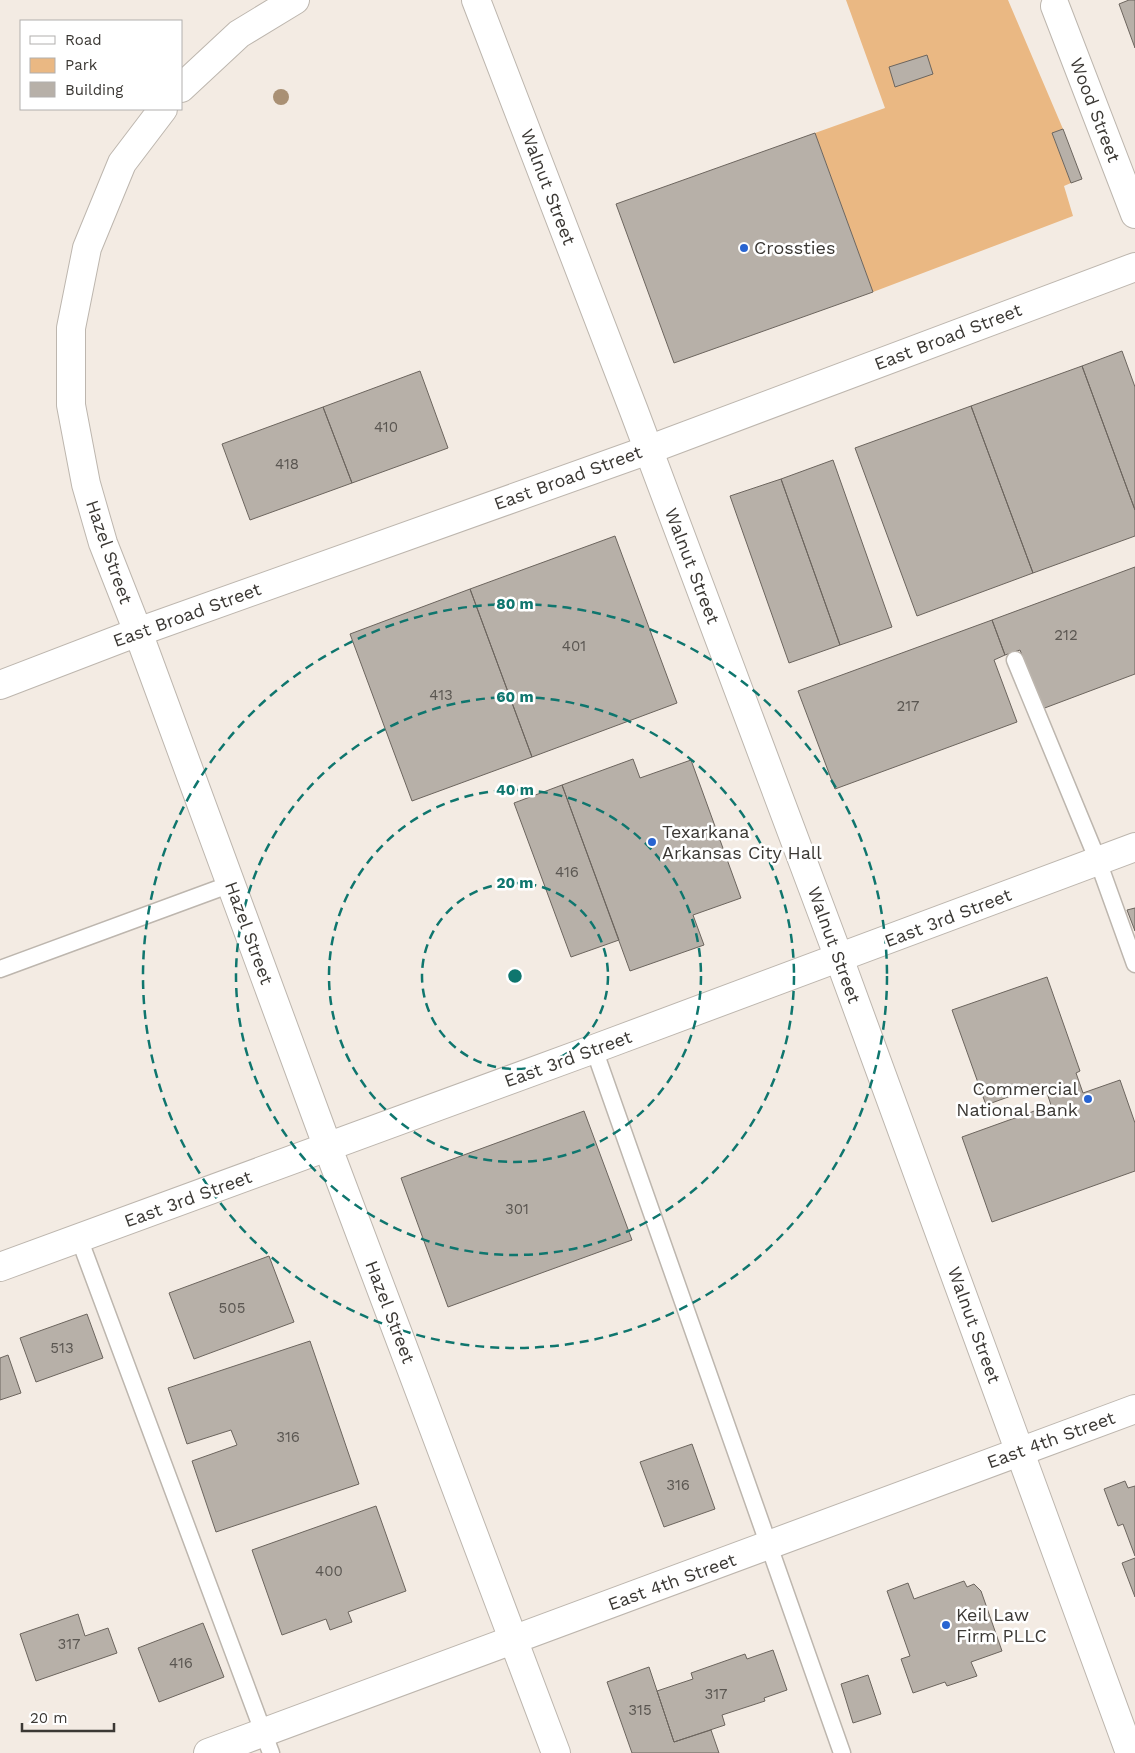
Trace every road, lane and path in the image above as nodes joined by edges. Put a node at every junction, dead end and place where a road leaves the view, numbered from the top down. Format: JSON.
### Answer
{"nodes":[{"id":1,"x":295,"y":0,"type":"edge"},
{"id":2,"x":476,"y":0,"type":"edge"},
{"id":3,"x":1057,"y":1,"type":"edge"},
{"id":4,"x":182,"y":87,"type":"edge"},
{"id":5,"x":162,"y":110,"type":"edge"},
{"id":6,"x":1135,"y":214,"type":"edge"},
{"id":7,"x":1135,"y":267,"type":"edge"},
{"id":8,"x":648,"y":450,"type":"junction"},
{"id":9,"x":138,"y":632,"type":"junction"},
{"id":10,"x":1015,"y":660,"type":"dead end"},
{"id":11,"x":0,"y":685,"type":"edge"},
{"id":12,"x":1135,"y":848,"type":"edge"},
{"id":13,"x":1098,"y":861,"type":"junction"},
{"id":14,"x":231,"y":884,"type":"junction"},
{"id":15,"x":839,"y":958,"type":"junction"},
{"id":16,"x":1135,"y":964,"type":"edge"},
{"id":17,"x":0,"y":969,"type":"edge"},
{"id":18,"x":594,"y":1049,"type":"junction"},
{"id":19,"x":328,"y":1148,"type":"junction"},
{"id":20,"x":79,"y":1238,"type":"junction"},
{"id":21,"x":0,"y":1267,"type":"edge"},
{"id":22,"x":1135,"y":1409,"type":"edge"},
{"id":23,"x":1020,"y":1452,"type":"junction"},
{"id":24,"x":769,"y":1545,"type":"junction"},
{"id":25,"x":514,"y":1640,"type":"junction"},
{"id":26,"x":267,"y":1743,"type":"edge"},
{"id":27,"x":208,"y":1753,"type":"edge"},
{"id":28,"x":556,"y":1753,"type":"edge"},
{"id":29,"x":842,"y":1753,"type":"edge"},
{"id":30,"x":1130,"y":1753,"type":"edge"}],
"edges":[{"from":1,"to":4,"type":"street"},
{"from":2,"to":8,"type":"street","name":"Walnut Street"},
{"from":3,"to":6,"type":"street","name":"Wood Street"},
{"from":5,"to":9,"type":"street","name":"Hazel Street"},
{"from":7,"to":8,"type":"street","name":"East Broad Street"},
{"from":8,"to":9,"type":"street","name":"East Broad Street"},
{"from":8,"to":15,"type":"street","name":"Walnut Street"},
{"from":9,"to":11,"type":"street","name":"East Broad Street"},
{"from":9,"to":14,"type":"street","name":"Hazel Street"},
{"from":10,"to":13,"type":"lane"},
{"from":12,"to":13,"type":"street","name":"East 3rd Street"},
{"from":13,"to":15,"type":"street","name":"East 3rd Street"},
{"from":13,"to":16,"type":"lane"},
{"from":14,"to":17,"type":"lane"},
{"from":14,"to":19,"type":"street","name":"Hazel Street"},
{"from":15,"to":18,"type":"street","name":"East 3rd Street"},
{"from":15,"to":23,"type":"street","name":"Walnut Street"},
{"from":18,"to":19,"type":"street","name":"East 3rd Street"},
{"from":18,"to":24,"type":"lane"},
{"from":19,"to":20,"type":"street","name":"East 3rd Street"},
{"from":19,"to":25,"type":"street","name":"Hazel Street"},
{"from":20,"to":21,"type":"street","name":"East 3rd Street"},
{"from":20,"to":26,"type":"lane"},
{"from":22,"to":23,"type":"street","name":"East 4th Street"},
{"from":23,"to":24,"type":"street","name":"East 4th Street"},
{"from":23,"to":30,"type":"street","name":"Walnut Street"},
{"from":24,"to":25,"type":"street","name":"East 4th Street"},
{"from":24,"to":29,"type":"lane"},
{"from":25,"to":26,"type":"street","name":"East 4th Street"},
{"from":25,"to":28,"type":"street","name":"Hazel Street"},
{"from":26,"to":27,"type":"street","name":"East 4th Street"}]}
